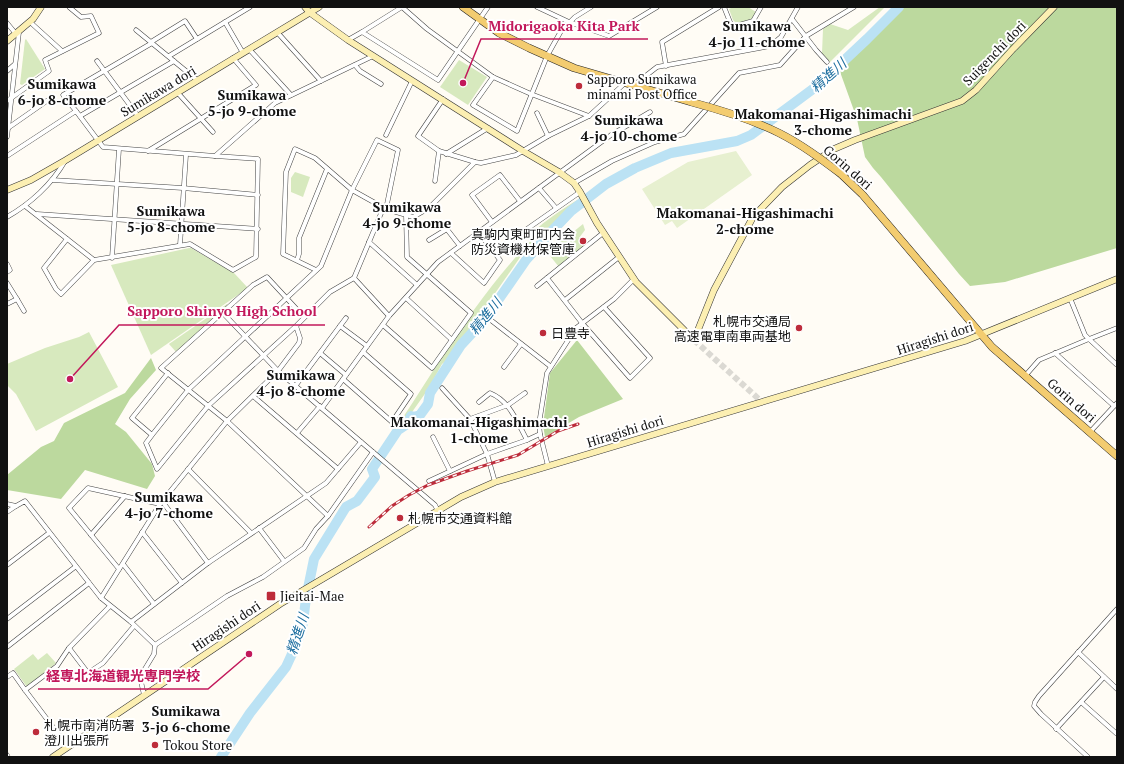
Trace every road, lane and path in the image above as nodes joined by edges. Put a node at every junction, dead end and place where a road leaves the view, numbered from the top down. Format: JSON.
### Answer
{"nodes":[{"id":1,"x":41,"y":7,"type":"edge"},
{"id":2,"x":69,"y":7,"type":"edge"},
{"id":3,"x":250,"y":7,"type":"edge"},
{"id":4,"x":305,"y":7,"type":"edge"},
{"id":5,"x":319,"y":7,"type":"edge"},
{"id":6,"x":402,"y":7,"type":"edge"},
{"id":7,"x":463,"y":7,"type":"edge"},
{"id":8,"x":488,"y":7,"type":"edge"},
{"id":9,"x":537,"y":7,"type":"edge"},
{"id":10,"x":590,"y":7,"type":"edge"},
{"id":11,"x":657,"y":7,"type":"edge"},
{"id":12,"x":719,"y":7,"type":"edge"},
{"id":13,"x":724,"y":7,"type":"edge"},
{"id":14,"x":761,"y":7,"type":"edge"},
{"id":15,"x":798,"y":7,"type":"edge"},
{"id":16,"x":854,"y":7,"type":"edge"},
{"id":17,"x":1054,"y":7,"type":"edge"},
{"id":18,"x":309,"y":12,"type":"junction"},
{"id":19,"x":479,"y":18,"type":"junction"},
{"id":20,"x":792,"y":19,"type":"junction"},
{"id":21,"x":30,"y":22,"type":"junction"},
{"id":22,"x":225,"y":22,"type":"junction"},
{"id":23,"x":569,"y":22,"type":"junction"},
{"id":24,"x":7,"y":23,"type":"edge"},
{"id":25,"x":136,"y":30,"type":"dead end"},
{"id":26,"x":277,"y":32,"type":"junction"},
{"id":27,"x":362,"y":32,"type":"junction"},
{"id":28,"x":17,"y":33,"type":"junction"},
{"id":29,"x":806,"y":36,"type":"junction"},
{"id":30,"x":196,"y":39,"type":"junction"},
{"id":31,"x":348,"y":40,"type":"junction"},
{"id":32,"x":7,"y":41,"type":"edge"},
{"id":33,"x":151,"y":42,"type":"junction"},
{"id":34,"x":249,"y":49,"type":"junction"},
{"id":35,"x":62,"y":51,"type":"junction"},
{"id":36,"x":457,"y":52,"type":"junction"},
{"id":37,"x":243,"y":53,"type":"junction"},
{"id":38,"x":169,"y":56,"type":"junction"},
{"id":39,"x":373,"y":56,"type":"junction"},
{"id":40,"x":547,"y":56,"type":"junction"},
{"id":41,"x":233,"y":58,"type":"junction"},
{"id":42,"x":97,"y":61,"type":"dead end"},
{"id":43,"x":174,"y":61,"type":"junction"},
{"id":44,"x":827,"y":62,"type":"dead end"},
{"id":45,"x":16,"y":64,"type":"junction"},
{"id":46,"x":355,"y":65,"type":"junction"},
{"id":47,"x":666,"y":66,"type":"junction"},
{"id":48,"x":104,"y":70,"type":"junction"},
{"id":49,"x":7,"y":71,"type":"edge"},
{"id":50,"x":493,"y":77,"type":"junction"},
{"id":51,"x":197,"y":80,"type":"junction"},
{"id":52,"x":321,"y":80,"type":"junction"},
{"id":53,"x":412,"y":81,"type":"junction"},
{"id":54,"x":626,"y":83,"type":"junction"},
{"id":55,"x":381,"y":84,"type":"dead end"},
{"id":56,"x":634,"y":84,"type":"junction"},
{"id":57,"x":177,"y":92,"type":"junction"},
{"id":58,"x":120,"y":93,"type":"junction"},
{"id":59,"x":531,"y":94,"type":"junction"},
{"id":60,"x":291,"y":95,"type":"junction"},
{"id":61,"x":12,"y":98,"type":"junction"},
{"id":62,"x":51,"y":98,"type":"dead end"},
{"id":63,"x":442,"y":99,"type":"junction"},
{"id":64,"x":7,"y":101,"type":"edge"},
{"id":65,"x":76,"y":112,"type":"junction"},
{"id":66,"x":650,"y":112,"type":"dead end"},
{"id":67,"x":537,"y":114,"type":"dead end"},
{"id":68,"x":80,"y":116,"type":"junction"},
{"id":69,"x":138,"y":116,"type":"junction"},
{"id":70,"x":589,"y":116,"type":"junction"},
{"id":71,"x":200,"y":119,"type":"junction"},
{"id":72,"x":8,"y":128,"type":"junction"},
{"id":73,"x":488,"y":128,"type":"junction"},
{"id":74,"x":213,"y":132,"type":"dead end"},
{"id":75,"x":386,"y":135,"type":"dead end"},
{"id":76,"x":548,"y":136,"type":"junction"},
{"id":77,"x":7,"y":137,"type":"edge"},
{"id":78,"x":98,"y":141,"type":"junction"},
{"id":79,"x":119,"y":149,"type":"junction"},
{"id":80,"x":148,"y":151,"type":"junction"},
{"id":81,"x":523,"y":151,"type":"junction"},
{"id":82,"x":439,"y":152,"type":"junction"},
{"id":83,"x":446,"y":154,"type":"junction"},
{"id":84,"x":186,"y":155,"type":"junction"},
{"id":85,"x":7,"y":156,"type":"edge"},
{"id":86,"x":215,"y":156,"type":"junction"},
{"id":87,"x":66,"y":160,"type":"junction"},
{"id":88,"x":475,"y":162,"type":"junction"},
{"id":89,"x":327,"y":169,"type":"junction"},
{"id":90,"x":559,"y":172,"type":"junction"},
{"id":91,"x":52,"y":180,"type":"junction"},
{"id":92,"x":435,"y":181,"type":"dead end"},
{"id":93,"x":574,"y":183,"type":"junction"},
{"id":94,"x":118,"y":184,"type":"junction"},
{"id":95,"x":183,"y":188,"type":"junction"},
{"id":96,"x":539,"y":188,"type":"junction"},
{"id":97,"x":7,"y":190,"type":"edge"},
{"id":98,"x":352,"y":190,"type":"junction"},
{"id":99,"x":581,"y":194,"type":"junction"},
{"id":100,"x":258,"y":195,"type":"junction"},
{"id":101,"x":520,"y":201,"type":"junction"},
{"id":102,"x":26,"y":206,"type":"junction"},
{"id":103,"x":556,"y":208,"type":"junction"},
{"id":104,"x":386,"y":209,"type":"junction"},
{"id":105,"x":36,"y":214,"type":"junction"},
{"id":106,"x":406,"y":215,"type":"junction"},
{"id":107,"x":7,"y":217,"type":"edge"},
{"id":108,"x":115,"y":220,"type":"junction"},
{"id":109,"x":492,"y":222,"type":"junction"},
{"id":110,"x":182,"y":223,"type":"junction"},
{"id":111,"x":258,"y":229,"type":"junction"},
{"id":112,"x":478,"y":232,"type":"junction"},
{"id":113,"x":603,"y":233,"type":"junction"},
{"id":114,"x":67,"y":239,"type":"junction"},
{"id":115,"x":429,"y":240,"type":"dead end"},
{"id":116,"x":369,"y":242,"type":"junction"},
{"id":117,"x":180,"y":245,"type":"junction"},
{"id":118,"x":460,"y":246,"type":"junction"},
{"id":119,"x":494,"y":252,"type":"junction"},
{"id":120,"x":451,"y":253,"type":"junction"},
{"id":121,"x":619,"y":257,"type":"junction"},
{"id":122,"x":112,"y":258,"type":"junction"},
{"id":123,"x":94,"y":260,"type":"junction"},
{"id":124,"x":297,"y":260,"type":"junction"},
{"id":125,"x":7,"y":264,"type":"edge"},
{"id":126,"x":316,"y":270,"type":"junction"},
{"id":127,"x":7,"y":272,"type":"edge"},
{"id":128,"x":426,"y":275,"type":"junction"},
{"id":129,"x":354,"y":278,"type":"junction"},
{"id":130,"x":547,"y":278,"type":"junction"},
{"id":131,"x":634,"y":279,"type":"junction"},
{"id":132,"x":1117,"y":279,"type":"edge"},
{"id":133,"x":7,"y":283,"type":"edge"},
{"id":134,"x":417,"y":285,"type":"junction"},
{"id":135,"x":537,"y":286,"type":"dead end"},
{"id":136,"x":286,"y":298,"type":"junction"},
{"id":137,"x":406,"y":298,"type":"junction"},
{"id":138,"x":1070,"y":298,"type":"junction"},
{"id":139,"x":16,"y":299,"type":"junction"},
{"id":140,"x":565,"y":300,"type":"junction"},
{"id":141,"x":7,"y":304,"type":"edge"},
{"id":142,"x":604,"y":306,"type":"junction"},
{"id":143,"x":24,"y":311,"type":"dead end"},
{"id":144,"x":222,"y":312,"type":"junction"},
{"id":145,"x":389,"y":316,"type":"junction"},
{"id":146,"x":304,"y":317,"type":"junction"},
{"id":147,"x":346,"y":318,"type":"dead end"},
{"id":148,"x":492,"y":321,"type":"dead end"},
{"id":149,"x":582,"y":323,"type":"junction"},
{"id":150,"x":383,"y":325,"type":"junction"},
{"id":151,"x":296,"y":326,"type":"junction"},
{"id":152,"x":340,"y":326,"type":"junction"},
{"id":153,"x":1117,"y":328,"type":"edge"},
{"id":154,"x":982,"y":334,"type":"junction"},
{"id":155,"x":244,"y":336,"type":"junction"},
{"id":156,"x":1089,"y":339,"type":"junction"},
{"id":157,"x":452,"y":340,"type":"junction"},
{"id":158,"x":522,"y":344,"type":"junction"},
{"id":159,"x":367,"y":346,"type":"junction"},
{"id":160,"x":363,"y":352,"type":"junction"},
{"id":161,"x":320,"y":353,"type":"junction"},
{"id":162,"x":1055,"y":353,"type":"junction"},
{"id":163,"x":263,"y":356,"type":"junction"},
{"id":164,"x":550,"y":366,"type":"junction"},
{"id":165,"x":1117,"y":366,"type":"edge"},
{"id":166,"x":504,"y":367,"type":"dead end"},
{"id":167,"x":278,"y":371,"type":"junction"},
{"id":168,"x":168,"y":373,"type":"junction"},
{"id":169,"x":1025,"y":376,"type":"junction"},
{"id":170,"x":345,"y":377,"type":"junction"},
{"id":171,"x":296,"y":385,"type":"junction"},
{"id":172,"x":442,"y":388,"type":"dead end"},
{"id":173,"x":188,"y":390,"type":"junction"},
{"id":174,"x":525,"y":393,"type":"dead end"},
{"id":175,"x":253,"y":396,"type":"junction"},
{"id":176,"x":479,"y":402,"type":"dead end"},
{"id":177,"x":1116,"y":404,"type":"edge"},
{"id":178,"x":508,"y":405,"type":"junction"},
{"id":179,"x":208,"y":406,"type":"junction"},
{"id":180,"x":321,"y":407,"type":"junction"},
{"id":181,"x":470,"y":419,"type":"junction"},
{"id":182,"x":227,"y":421,"type":"junction"},
{"id":183,"x":1090,"y":432,"type":"junction"},
{"id":184,"x":297,"y":433,"type":"junction"},
{"id":185,"x":540,"y":434,"type":"junction"},
{"id":186,"x":152,"y":435,"type":"junction"},
{"id":187,"x":434,"y":437,"type":"dead end"},
{"id":188,"x":527,"y":440,"type":"junction"},
{"id":189,"x":361,"y":442,"type":"junction"},
{"id":190,"x":374,"y":453,"type":"junction"},
{"id":191,"x":487,"y":454,"type":"junction"},
{"id":192,"x":1117,"y":456,"type":"edge"},
{"id":193,"x":548,"y":466,"type":"junction"},
{"id":194,"x":188,"y":469,"type":"junction"},
{"id":195,"x":338,"y":469,"type":"junction"},
{"id":196,"x":450,"y":471,"type":"junction"},
{"id":197,"x":429,"y":481,"type":"dead end"},
{"id":198,"x":495,"y":482,"type":"junction"},
{"id":199,"x":125,"y":496,"type":"junction"},
{"id":200,"x":306,"y":496,"type":"junction"},
{"id":201,"x":161,"y":503,"type":"junction"},
{"id":202,"x":7,"y":504,"type":"edge"},
{"id":203,"x":16,"y":506,"type":"junction"},
{"id":204,"x":438,"y":510,"type":"junction"},
{"id":205,"x":7,"y":512,"type":"edge"},
{"id":206,"x":328,"y":516,"type":"junction"},
{"id":207,"x":259,"y":528,"type":"junction"},
{"id":208,"x":142,"y":532,"type":"junction"},
{"id":209,"x":49,"y":533,"type":"junction"},
{"id":210,"x":251,"y":533,"type":"junction"},
{"id":211,"x":91,"y":534,"type":"junction"},
{"id":212,"x":284,"y":561,"type":"junction"},
{"id":213,"x":208,"y":563,"type":"junction"},
{"id":214,"x":123,"y":564,"type":"junction"},
{"id":215,"x":7,"y":565,"type":"edge"},
{"id":216,"x":75,"y":567,"type":"junction"},
{"id":217,"x":119,"y":569,"type":"junction"},
{"id":218,"x":89,"y":583,"type":"junction"},
{"id":219,"x":182,"y":583,"type":"junction"},
{"id":220,"x":100,"y":598,"type":"junction"},
{"id":221,"x":154,"y":604,"type":"junction"},
{"id":222,"x":110,"y":606,"type":"junction"},
{"id":223,"x":1117,"y":609,"type":"edge"},
{"id":224,"x":7,"y":619,"type":"edge"},
{"id":225,"x":132,"y":624,"type":"junction"},
{"id":226,"x":155,"y":645,"type":"junction"},
{"id":227,"x":7,"y":647,"type":"edge"},
{"id":228,"x":69,"y":648,"type":"junction"},
{"id":229,"x":1078,"y":652,"type":"junction"},
{"id":230,"x":1104,"y":677,"type":"junction"},
{"id":231,"x":7,"y":678,"type":"edge"},
{"id":232,"x":1117,"y":689,"type":"edge"},
{"id":233,"x":25,"y":690,"type":"junction"},
{"id":234,"x":144,"y":695,"type":"junction"},
{"id":235,"x":1081,"y":702,"type":"junction"},
{"id":236,"x":1056,"y":729,"type":"junction"},
{"id":237,"x":1117,"y":734,"type":"edge"},
{"id":238,"x":68,"y":747,"type":"junction"},
{"id":239,"x":53,"y":757,"type":"edge"},
{"id":240,"x":1088,"y":757,"type":"edge"}],
"edges":[{"from":1,"to":21,"type":"street"},
{"from":2,"to":35,"type":"street"},
{"from":3,"to":22,"type":"street"},
{"from":4,"to":18,"type":"street"},
{"from":5,"to":18,"type":"street","name":"Sumikawa dori"},
{"from":6,"to":27,"type":"street"},
{"from":6,"to":36,"type":"street"},
{"from":7,"to":19,"type":"main road","name":"Gorin dori"},
{"from":8,"to":19,"type":"street"},
{"from":9,"to":23,"type":"street"},
{"from":10,"to":23,"type":"street"},
{"from":11,"to":23,"type":"street"},
{"from":12,"to":47,"type":"street"},
{"from":13,"to":14,"type":"street"},
{"from":15,"to":20,"type":"street"},
{"from":16,"to":29,"type":"street"},
{"from":17,"to":131,"type":"street","name":"Suigenchi dori"},
{"from":18,"to":26,"type":"street","name":"Sumikawa dori"},
{"from":18,"to":31,"type":"street"},
{"from":19,"to":36,"type":"street"},
{"from":19,"to":40,"type":"main road","name":"Gorin dori"},
{"from":20,"to":29,"type":"street"},
{"from":20,"to":47,"type":"street"},
{"from":21,"to":28,"type":"street"},
{"from":21,"to":35,"type":"street"},
{"from":22,"to":30,"type":"street"},
{"from":22,"to":37,"type":"street"},
{"from":23,"to":40,"type":"street"},
{"from":24,"to":28,"type":"street"},
{"from":25,"to":33,"type":"street"},
{"from":26,"to":34,"type":"street","name":"Sumikawa dori"},
{"from":26,"to":52,"type":"street"},
{"from":27,"to":31,"type":"street"},
{"from":27,"to":36,"type":"street"},
{"from":28,"to":32,"type":"street"},
{"from":28,"to":45,"type":"street"},
{"from":29,"to":44,"type":"street"},
{"from":29,"to":93,"type":"street"},
{"from":30,"to":33,"type":"street"},
{"from":30,"to":38,"type":"street"},
{"from":31,"to":39,"type":"street"},
{"from":33,"to":38,"type":"street"},
{"from":33,"to":48,"type":"street"},
{"from":34,"to":37,"type":"street","name":"Sumikawa dori"},
{"from":34,"to":60,"type":"street"},
{"from":35,"to":61,"type":"street"},
{"from":36,"to":50,"type":"street"},
{"from":37,"to":41,"type":"street","name":"Sumikawa dori"},
{"from":38,"to":43,"type":"street"},
{"from":39,"to":46,"type":"street"},
{"from":39,"to":53,"type":"street"},
{"from":40,"to":54,"type":"main road","name":"Gorin dori"},
{"from":40,"to":59,"type":"street"},
{"from":41,"to":51,"type":"street","name":"Sumikawa dori"},
{"from":41,"to":71,"type":"street"},
{"from":42,"to":48,"type":"street"},
{"from":43,"to":51,"type":"street"},
{"from":43,"to":58,"type":"street"},
{"from":45,"to":49,"type":"street"},
{"from":45,"to":61,"type":"street"},
{"from":46,"to":52,"type":"street"},
{"from":46,"to":55,"type":"street"},
{"from":47,"to":56,"type":"street"},
{"from":48,"to":58,"type":"street"},
{"from":48,"to":65,"type":"street"},
{"from":50,"to":59,"type":"street"},
{"from":50,"to":59,"type":"street"},
{"from":51,"to":57,"type":"street","name":"Sumikawa dori"},
{"from":52,"to":60,"type":"street"},
{"from":53,"to":63,"type":"street"},
{"from":53,"to":75,"type":"street"},
{"from":54,"to":56,"type":"main road","name":"Gorin dori"},
{"from":54,"to":70,"type":"street"},
{"from":56,"to":154,"type":"main road","name":"Gorin dori","bridge":true},
{"from":57,"to":69,"type":"street","name":"Sumikawa dori"},
{"from":57,"to":71,"type":"street"},
{"from":58,"to":68,"type":"street"},
{"from":58,"to":69,"type":"street"},
{"from":59,"to":70,"type":"street"},
{"from":60,"to":86,"type":"street"},
{"from":61,"to":64,"type":"street"},
{"from":61,"to":72,"type":"street"},
{"from":62,"to":72,"type":"street"},
{"from":63,"to":73,"type":"street"},
{"from":63,"to":82,"type":"street"},
{"from":65,"to":68,"type":"street"},
{"from":65,"to":85,"type":"street"},
{"from":66,"to":90,"type":"street"},
{"from":67,"to":76,"type":"street"},
{"from":68,"to":78,"type":"street"},
{"from":69,"to":78,"type":"street","name":"Sumikawa dori"},
{"from":70,"to":76,"type":"street"},
{"from":71,"to":74,"type":"street"},
{"from":71,"to":80,"type":"street"},
{"from":72,"to":77,"type":"street"},
{"from":73,"to":81,"type":"street"},
{"from":73,"to":83,"type":"street"},
{"from":76,"to":81,"type":"street"},
{"from":78,"to":79,"type":"street"},
{"from":78,"to":87,"type":"street","name":"Sumikawa dori"},
{"from":79,"to":80,"type":"street"},
{"from":79,"to":94,"type":"street"},
{"from":80,"to":84,"type":"street"},
{"from":81,"to":88,"type":"street"},
{"from":81,"to":90,"type":"street"},
{"from":82,"to":83,"type":"street"},
{"from":82,"to":92,"type":"street"},
{"from":83,"to":88,"type":"street"},
{"from":84,"to":86,"type":"street"},
{"from":84,"to":95,"type":"street"},
{"from":86,"to":100,"type":"street"},
{"from":87,"to":91,"type":"street"},
{"from":87,"to":97,"type":"street","name":"Sumikawa dori"},
{"from":88,"to":106,"type":"street"},
{"from":89,"to":98,"type":"street"},
{"from":89,"to":124,"type":"street"},
{"from":89,"to":124,"type":"street"},
{"from":90,"to":93,"type":"street"},
{"from":90,"to":96,"type":"street"},
{"from":91,"to":94,"type":"street"},
{"from":91,"to":102,"type":"street"},
{"from":93,"to":99,"type":"street"},
{"from":94,"to":95,"type":"street"},
{"from":94,"to":108,"type":"street"},
{"from":95,"to":100,"type":"street"},
{"from":95,"to":110,"type":"street"},
{"from":96,"to":101,"type":"street"},
{"from":96,"to":103,"type":"street"},
{"from":98,"to":104,"type":"street"},
{"from":98,"to":104,"type":"street"},
{"from":98,"to":126,"type":"street"},
{"from":99,"to":103,"type":"street"},
{"from":99,"to":113,"type":"street"},
{"from":100,"to":111,"type":"street"},
{"from":101,"to":109,"type":"street"},
{"from":101,"to":109,"type":"street"},
{"from":102,"to":105,"type":"street"},
{"from":102,"to":107,"type":"street"},
{"from":103,"to":119,"type":"street"},
{"from":104,"to":106,"type":"street"},
{"from":104,"to":116,"type":"street"},
{"from":105,"to":108,"type":"street"},
{"from":105,"to":114,"type":"street"},
{"from":106,"to":128,"type":"street"},
{"from":108,"to":110,"type":"street"},
{"from":108,"to":122,"type":"street"},
{"from":109,"to":112,"type":"street"},
{"from":110,"to":111,"type":"street"},
{"from":110,"to":117,"type":"street"},
{"from":111,"to":117,"type":"street"},
{"from":112,"to":118,"type":"street"},
{"from":112,"to":119,"type":"street"},
{"from":113,"to":121,"type":"street"},
{"from":113,"to":130,"type":"street"},
{"from":114,"to":123,"type":"street"},
{"from":114,"to":123,"type":"street"},
{"from":115,"to":118,"type":"street"},
{"from":116,"to":129,"type":"street"},
{"from":116,"to":134,"type":"street"},
{"from":117,"to":122,"type":"street"},
{"from":118,"to":120,"type":"street"},
{"from":119,"to":120,"type":"street"},
{"from":120,"to":128,"type":"street"},
{"from":121,"to":131,"type":"street"},
{"from":121,"to":140,"type":"street"},
{"from":122,"to":123,"type":"street"},
{"from":124,"to":126,"type":"street"},
{"from":125,"to":127,"type":"street"},
{"from":126,"to":136,"type":"street"},
{"from":128,"to":134,"type":"street"},
{"from":128,"to":157,"type":"street"},
{"from":129,"to":145,"type":"street"},
{"from":129,"to":146,"type":"street"},
{"from":130,"to":135,"type":"street"},
{"from":130,"to":140,"type":"street"},
{"from":131,"to":142,"type":"street"},
{"from":132,"to":138,"type":"street","name":"Hiragishi dori"},
{"from":133,"to":139,"type":"street"},
{"from":134,"to":137,"type":"street"},
{"from":136,"to":144,"type":"street"},
{"from":136,"to":146,"type":"street"},
{"from":136,"to":155,"type":"street"},
{"from":137,"to":145,"type":"street"},
{"from":137,"to":157,"type":"street"},
{"from":138,"to":154,"type":"street","name":"Hiragishi dori"},
{"from":138,"to":156,"type":"street"},
{"from":139,"to":141,"type":"street"},
{"from":139,"to":143,"type":"street"},
{"from":140,"to":149,"type":"street"},
{"from":142,"to":149,"type":"street"},
{"from":142,"to":149,"type":"street"},
{"from":144,"to":155,"type":"street"},
{"from":144,"to":168,"type":"street"},
{"from":145,"to":150,"type":"street"},
{"from":146,"to":151,"type":"street"},
{"from":147,"to":152,"type":"street"},
{"from":148,"to":158,"type":"street"},
{"from":149,"to":164,"type":"street"},
{"from":150,"to":157,"type":"street"},
{"from":150,"to":159,"type":"street"},
{"from":151,"to":163,"type":"street"},
{"from":151,"to":167,"type":"street"},
{"from":152,"to":159,"type":"street"},
{"from":152,"to":161,"type":"street"},
{"from":153,"to":156,"type":"street"},
{"from":154,"to":169,"type":"main road","name":"Gorin dori"},
{"from":154,"to":193,"type":"street","name":"Hiragishi dori"},
{"from":155,"to":163,"type":"street"},
{"from":155,"to":173,"type":"street"},
{"from":156,"to":162,"type":"street"},
{"from":156,"to":165,"type":"street"},
{"from":158,"to":164,"type":"street"},
{"from":158,"to":166,"type":"street"},
{"from":159,"to":160,"type":"street"},
{"from":160,"to":170,"type":"street"},
{"from":160,"to":170,"type":"street"},
{"from":161,"to":170,"type":"street"},
{"from":161,"to":171,"type":"street"},
{"from":162,"to":169,"type":"street"},
{"from":162,"to":177,"type":"street"},
{"from":163,"to":167,"type":"street"},
{"from":163,"to":179,"type":"street"},
{"from":164,"to":185,"type":"street"},
{"from":167,"to":171,"type":"street"},
{"from":167,"to":175,"type":"street"},
{"from":168,"to":173,"type":"street"},
{"from":168,"to":186,"type":"street"},
{"from":169,"to":183,"type":"main road","name":"Gorin dori"},
{"from":170,"to":180,"type":"street"},
{"from":171,"to":180,"type":"street"},
{"from":172,"to":181,"type":"street"},
{"from":173,"to":179,"type":"street"},
{"from":173,"to":186,"type":"street"},
{"from":174,"to":178,"type":"street"},
{"from":175,"to":182,"type":"street"},
{"from":175,"to":184,"type":"street"},
{"from":176,"to":178,"type":"street"},
{"from":177,"to":183,"type":"street"},
{"from":178,"to":181,"type":"street"},
{"from":178,"to":188,"type":"street"},
{"from":179,"to":182,"type":"street"},
{"from":179,"to":186,"type":"street"},
{"from":180,"to":184,"type":"street"},
{"from":180,"to":189,"type":"street"},
{"from":181,"to":191,"type":"street"},
{"from":182,"to":194,"type":"street"},
{"from":182,"to":200,"type":"street"},
{"from":183,"to":192,"type":"main road","name":"Gorin dori"},
{"from":184,"to":195,"type":"street"},
{"from":185,"to":188,"type":"street"},
{"from":185,"to":193,"type":"street"},
{"from":187,"to":196,"type":"street"},
{"from":188,"to":191,"type":"street"},
{"from":189,"to":190,"type":"street"},
{"from":189,"to":195,"type":"street"},
{"from":190,"to":204,"type":"street"},
{"from":190,"to":206,"type":"street"},
{"from":191,"to":196,"type":"street"},
{"from":191,"to":198,"type":"street"},
{"from":193,"to":198,"type":"street","name":"Hiragishi dori"},
{"from":194,"to":201,"type":"street"},
{"from":194,"to":210,"type":"street"},
{"from":195,"to":200,"type":"street"},
{"from":196,"to":197,"type":"street"},
{"from":198,"to":204,"type":"street","name":"Hiragishi dori"},
{"from":199,"to":201,"type":"street"},
{"from":199,"to":211,"type":"street"},
{"from":199,"to":211,"type":"street"},
{"from":200,"to":206,"type":"street"},
{"from":200,"to":207,"type":"street"},
{"from":201,"to":208,"type":"street"},
{"from":201,"to":213,"type":"street"},
{"from":202,"to":203,"type":"street"},
{"from":203,"to":205,"type":"street"},
{"from":203,"to":209,"type":"street"},
{"from":204,"to":234,"type":"street","name":"Hiragishi dori"},
{"from":206,"to":212,"type":"street"},
{"from":207,"to":210,"type":"street"},
{"from":207,"to":212,"type":"street"},
{"from":208,"to":214,"type":"street"},
{"from":208,"to":219,"type":"street"},
{"from":209,"to":215,"type":"street"},
{"from":209,"to":216,"type":"street"},
{"from":210,"to":213,"type":"street"},
{"from":211,"to":217,"type":"street"},
{"from":212,"to":226,"type":"street"},
{"from":213,"to":219,"type":"street"},
{"from":214,"to":217,"type":"street"},
{"from":214,"to":221,"type":"street"},
{"from":216,"to":218,"type":"street"},
{"from":216,"to":224,"type":"street"},
{"from":217,"to":220,"type":"street"},
{"from":218,"to":220,"type":"street"},
{"from":218,"to":227,"type":"street"},
{"from":219,"to":221,"type":"street"},
{"from":220,"to":222,"type":"street"},
{"from":221,"to":225,"type":"street"},
{"from":222,"to":225,"type":"street"},
{"from":222,"to":228,"type":"street"},
{"from":223,"to":229,"type":"street"},
{"from":225,"to":226,"type":"street"},
{"from":225,"to":228,"type":"street"},
{"from":226,"to":234,"type":"street"},
{"from":228,"to":233,"type":"street"},
{"from":229,"to":230,"type":"street"},
{"from":229,"to":236,"type":"street"},
{"from":230,"to":232,"type":"street"},
{"from":230,"to":235,"type":"street"},
{"from":231,"to":233,"type":"street"},
{"from":233,"to":238,"type":"street"},
{"from":234,"to":238,"type":"street","name":"Hiragishi dori"},
{"from":235,"to":236,"type":"street"},
{"from":235,"to":237,"type":"street"},
{"from":236,"to":240,"type":"street"},
{"from":238,"to":239,"type":"street","name":"Hiragishi dori"}]}
